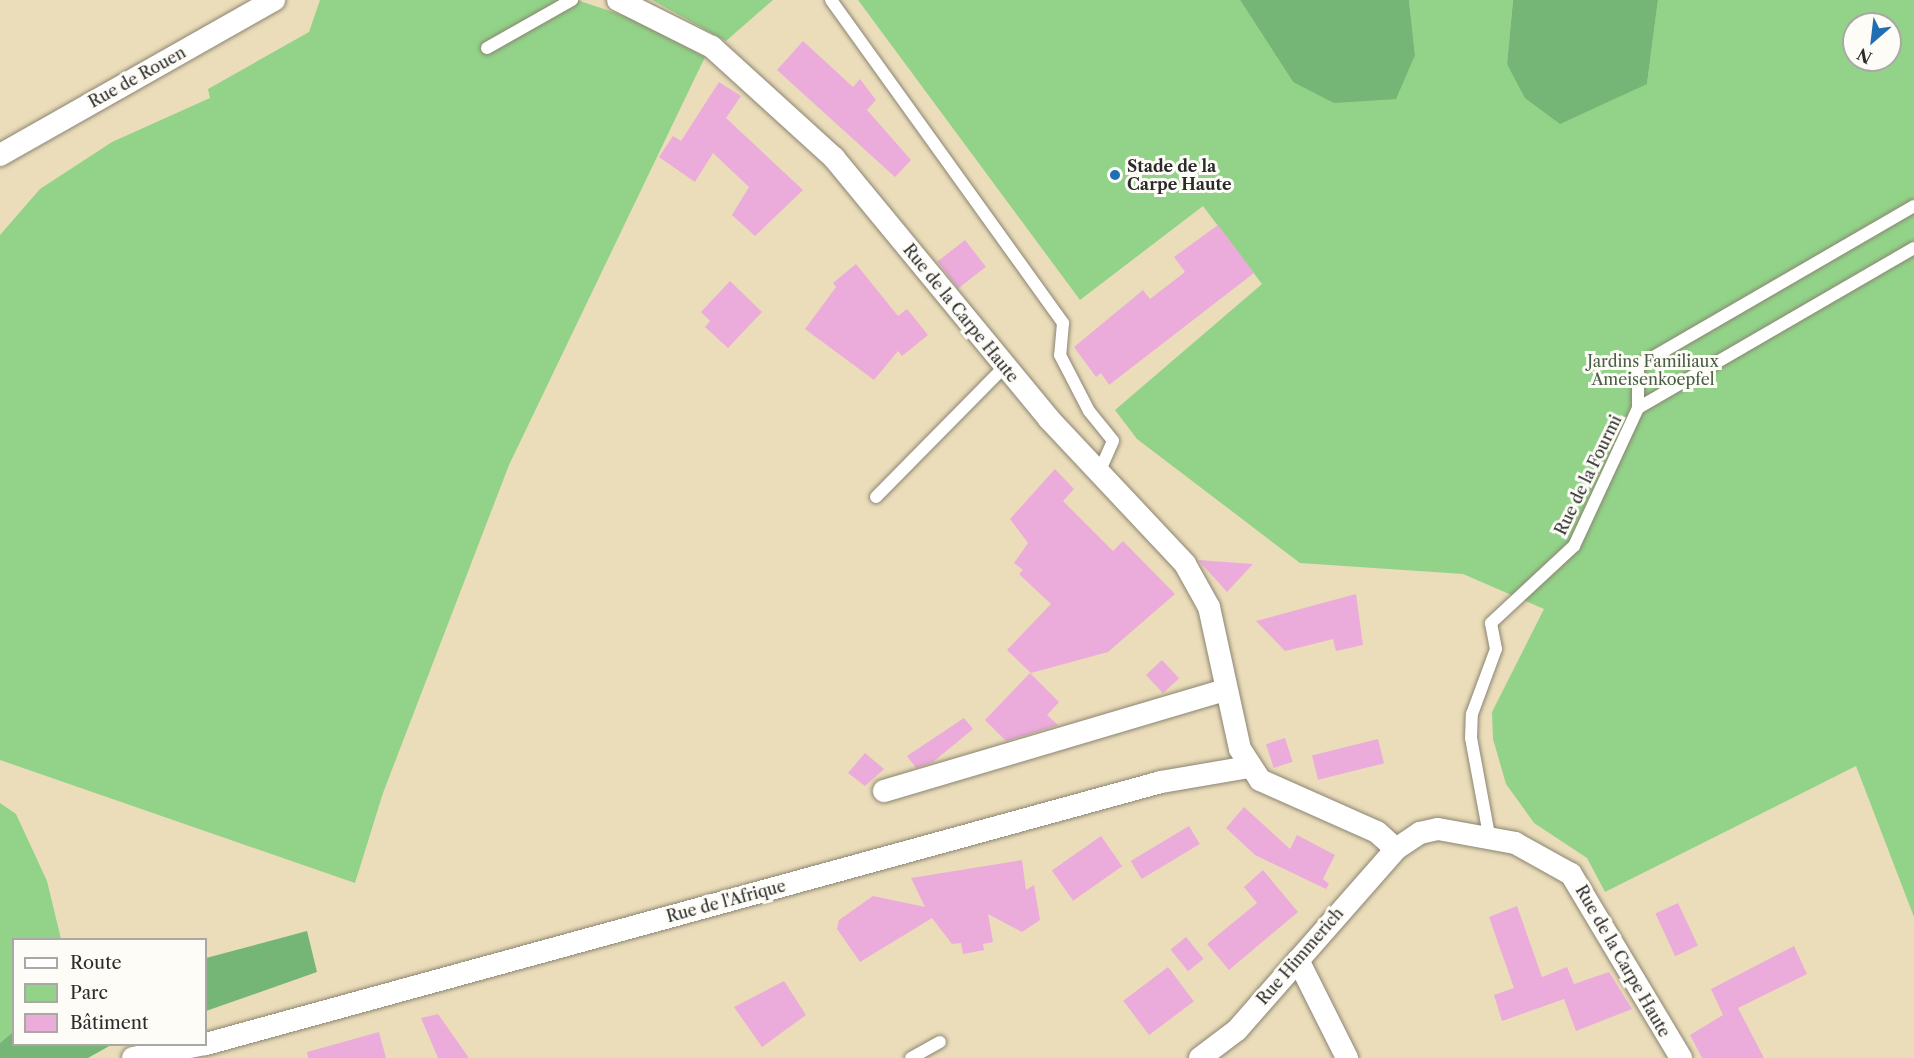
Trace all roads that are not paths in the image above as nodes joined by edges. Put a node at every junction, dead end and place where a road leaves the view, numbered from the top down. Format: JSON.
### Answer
{"nodes":[{"id":1,"x":274,"y":0,"type":"edge"},
{"id":2,"x":572,"y":0,"type":"edge"},
{"id":3,"x":618,"y":0,"type":"edge"},
{"id":4,"x":831,"y":0,"type":"edge"},
{"id":5,"x":487,"y":48,"type":"dead end"},
{"id":6,"x":0,"y":155,"type":"edge"},
{"id":7,"x":1914,"y":206,"type":"edge"},
{"id":8,"x":1914,"y":248,"type":"edge"},
{"id":9,"x":1005,"y":366,"type":"junction"},
{"id":10,"x":1638,"y":408,"type":"junction"},
{"id":11,"x":1099,"y":472,"type":"junction"},
{"id":12,"x":876,"y":496,"type":"dead end"},
{"id":13,"x":1225,"y":690,"type":"junction"},
{"id":14,"x":1249,"y":767,"type":"junction"},
{"id":15,"x":885,"y":791,"type":"dead end"},
{"id":16,"x":1489,"y":835,"type":"junction"},
{"id":17,"x":1396,"y":849,"type":"junction"},
{"id":18,"x":1298,"y":960,"type":"junction"},
{"id":19,"x":940,"y":1042,"type":"dead end"},
{"id":20,"x":207,"y":1043,"type":"edge"},
{"id":21,"x":195,"y":1046,"type":"edge"},
{"id":22,"x":133,"y":1058,"type":"edge"},
{"id":23,"x":911,"y":1058,"type":"edge"},
{"id":24,"x":1200,"y":1058,"type":"edge"},
{"id":25,"x":1347,"y":1058,"type":"edge"},
{"id":26,"x":1681,"y":1058,"type":"edge"}],
"edges":[{"from":1,"to":6,"type":"street","name":"Rue de Rouen"},
{"from":2,"to":5,"type":"lane"},
{"from":3,"to":9,"type":"street","name":"Rue de la Carpe Haute"},
{"from":4,"to":11,"type":"lane"},
{"from":7,"to":10,"type":"lane"},
{"from":8,"to":10,"type":"lane","name":"Rue de la Fourmi"},
{"from":9,"to":11,"type":"street","name":"Rue de la Carpe Haute"},
{"from":9,"to":12,"type":"lane"},
{"from":10,"to":16,"type":"lane","name":"Rue de la Fourmi"},
{"from":11,"to":13,"type":"street","name":"Rue de la Carpe Haute"},
{"from":13,"to":14,"type":"street","name":"Rue de la Carpe Haute"},
{"from":13,"to":15,"type":"street"},
{"from":14,"to":17,"type":"street"},
{"from":14,"to":20,"type":"street","name":"Rue de l'Afrique"},
{"from":16,"to":17,"type":"street","name":"Rue de la Carpe Haute"},
{"from":16,"to":26,"type":"street","name":"Rue de la Carpe Haute"},
{"from":17,"to":18,"type":"street","name":"Rue Himmerich"},
{"from":18,"to":24,"type":"street","name":"Rue Himmerich"},
{"from":18,"to":25,"type":"street"},
{"from":19,"to":23,"type":"lane"},
{"from":21,"to":22,"type":"street","name":"Rue de l'Afrique"}]}
